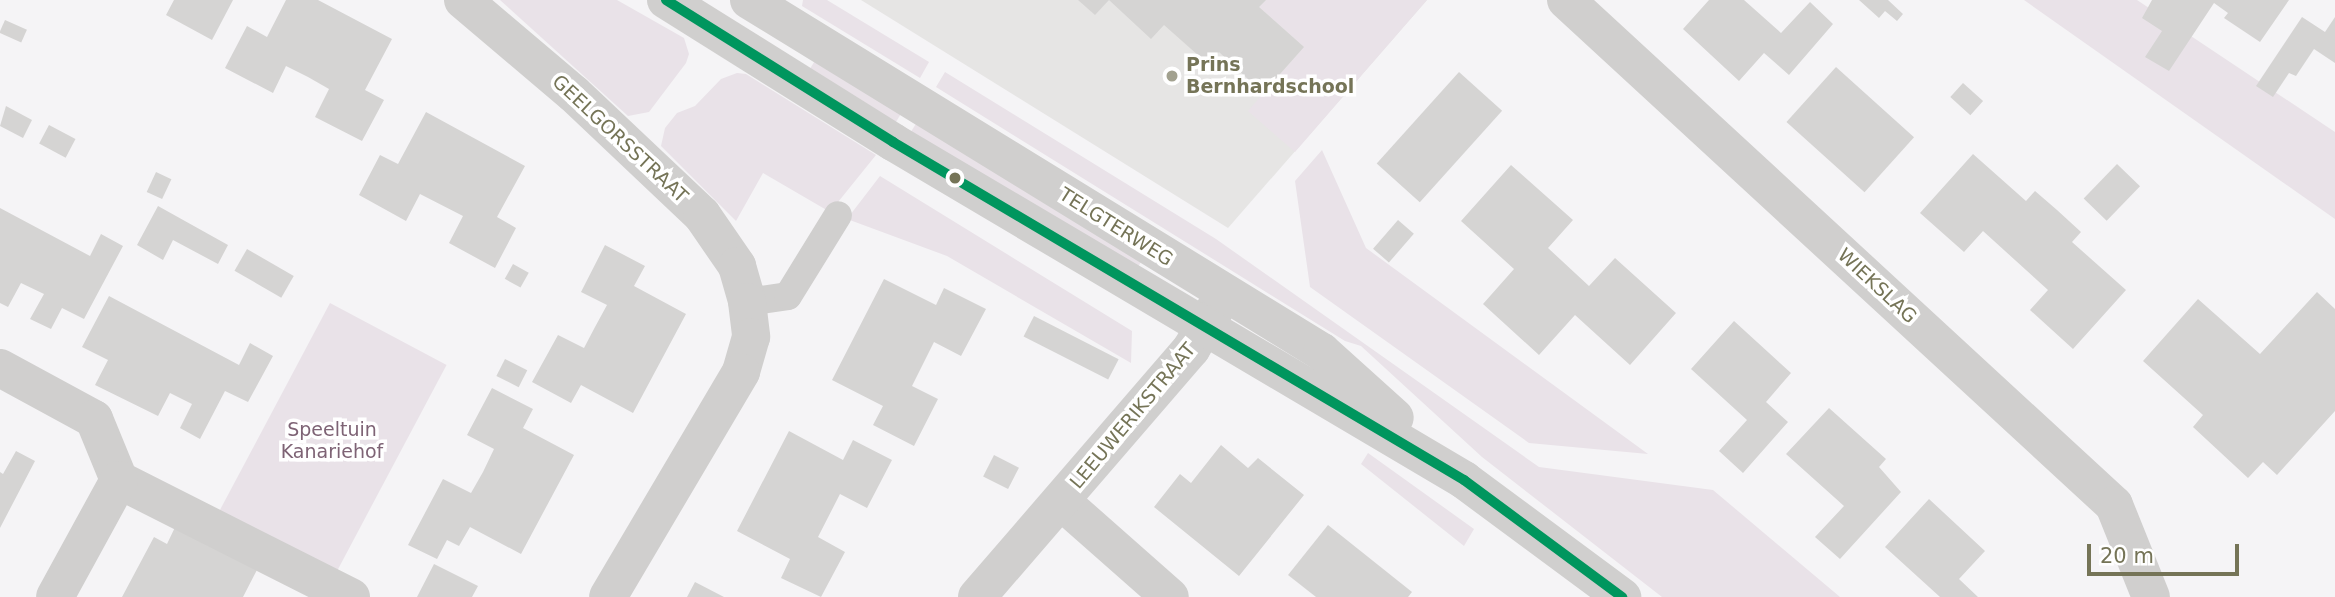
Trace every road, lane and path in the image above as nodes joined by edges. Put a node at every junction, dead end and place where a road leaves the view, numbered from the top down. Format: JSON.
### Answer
{"nodes":[{"id":1,"x":463,"y":0,"type":"edge"},
{"id":2,"x":666,"y":0,"type":"edge"},
{"id":3,"x":749,"y":0,"type":"edge"},
{"id":4,"x":1566,"y":0,"type":"edge"},
{"id":5,"x":726,"y":36,"type":"junction"},
{"id":6,"x":838,"y":215,"type":"dead end"},
{"id":7,"x":747,"y":302,"type":"junction"},
{"id":8,"x":1214,"y":310,"type":"junction"},
{"id":9,"x":0,"y":368,"type":"edge"},
{"id":10,"x":118,"y":480,"type":"junction"},
{"id":11,"x":1061,"y":501,"type":"junction"},
{"id":12,"x":55,"y":597,"type":"edge"},
{"id":13,"x":351,"y":597,"type":"edge"},
{"id":14,"x":608,"y":597,"type":"edge"},
{"id":15,"x":976,"y":597,"type":"edge"},
{"id":16,"x":1170,"y":597,"type":"edge"},
{"id":17,"x":1622,"y":597,"type":"edge"},
{"id":18,"x":2151,"y":597,"type":"edge"}],
"edges":[{"from":1,"to":7,"type":"street","name":"GEELGORSSTRAAT"},
{"from":2,"to":5,"type":"street","name":"TELGTERWEG"},
{"from":3,"to":5,"type":"street"},
{"from":3,"to":8,"type":"street","name":"TELGTERWEG"},
{"from":4,"to":18,"type":"street","name":"WIEKSLAG"},
{"from":5,"to":8,"type":"street","name":"TELGTERWEG"},
{"from":6,"to":7,"type":"lane"},
{"from":7,"to":14,"type":"street","name":"GEELGORSSTRAAT"},
{"from":8,"to":11,"type":"street","name":"LEEUWERIKSTRAAT"},
{"from":8,"to":17,"type":"street","name":"TELGTERWEG"},
{"from":9,"to":10,"type":"street"},
{"from":10,"to":12,"type":"street"},
{"from":10,"to":13,"type":"street"},
{"from":11,"to":15,"type":"street","name":"LEEUWERIKSTRAAT"},
{"from":11,"to":16,"type":"street","name":"LEEUWERIKSTRAAT"}]}
